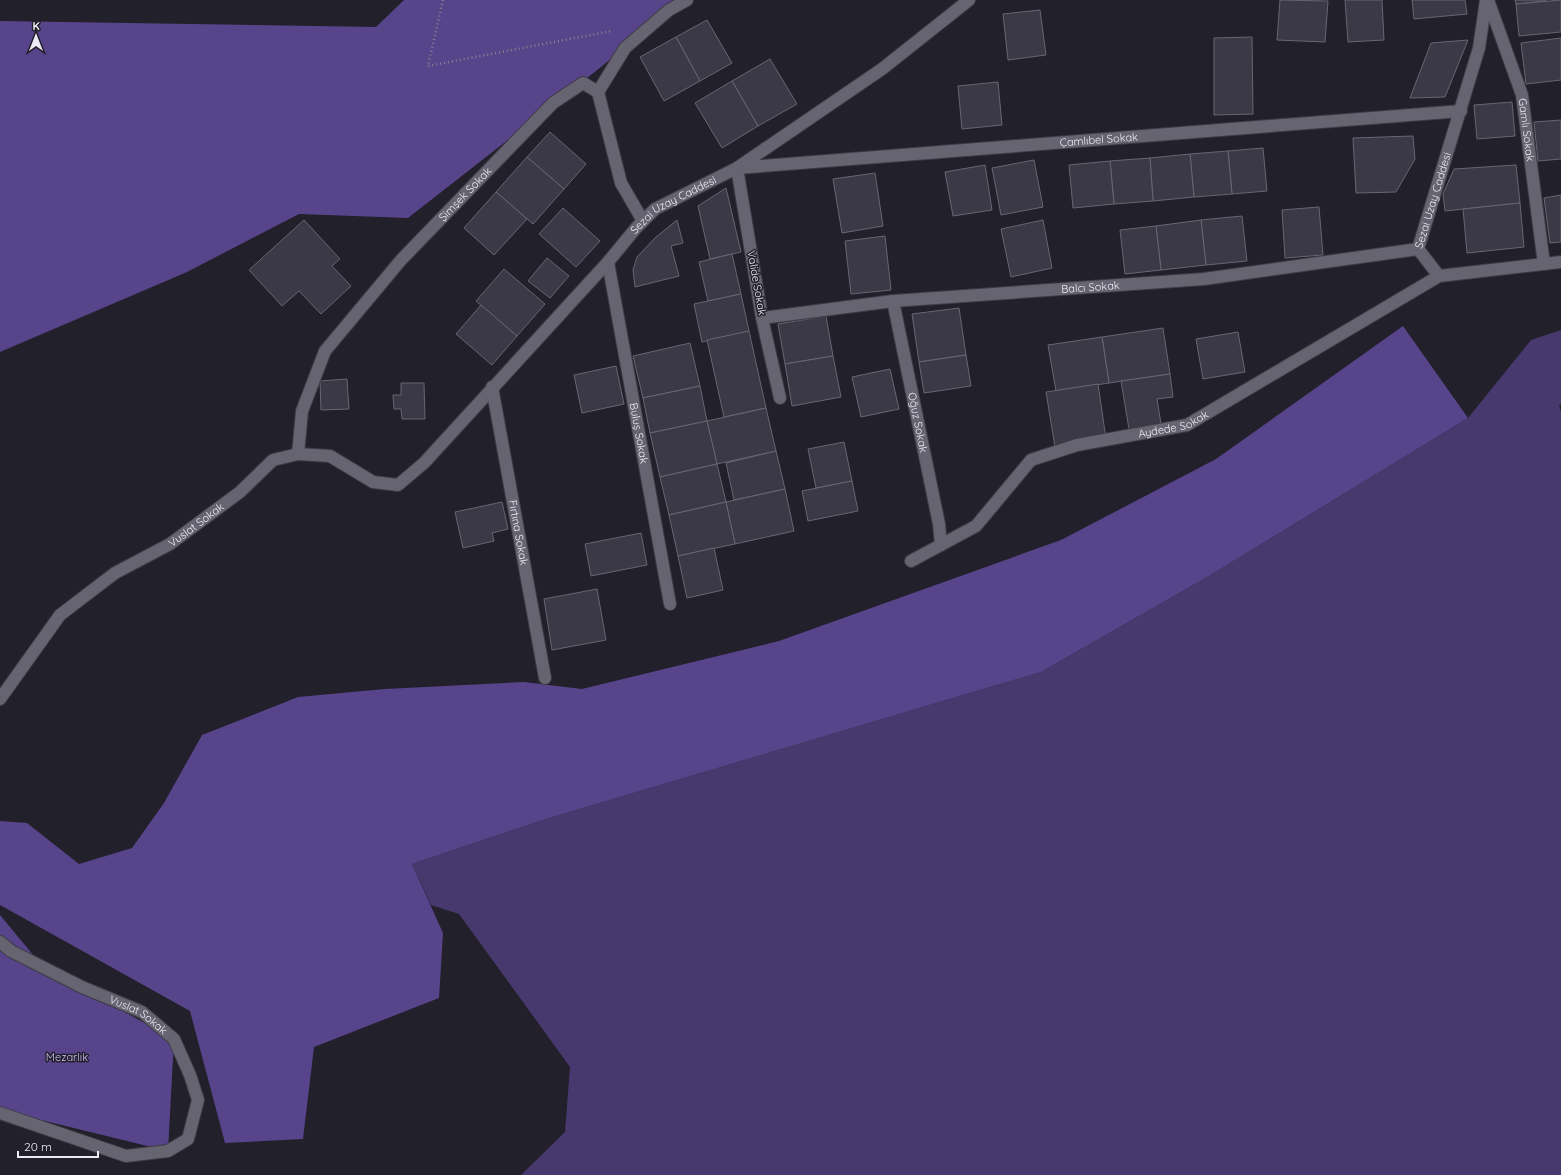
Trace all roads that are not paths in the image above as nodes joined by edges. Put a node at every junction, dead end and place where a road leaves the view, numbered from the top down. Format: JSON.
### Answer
{"nodes":[{"id":1,"x":688,"y":0,"type":"edge"},
{"id":2,"x":969,"y":0,"type":"edge"},
{"id":3,"x":1487,"y":0,"type":"edge"},
{"id":4,"x":598,"y":92,"type":"junction"},
{"id":5,"x":1461,"y":111,"type":"junction"},
{"id":6,"x":737,"y":168,"type":"junction"},
{"id":7,"x":643,"y":221,"type":"junction"},
{"id":8,"x":1418,"y":249,"type":"junction"},
{"id":9,"x":608,"y":262,"type":"junction"},
{"id":10,"x":1561,"y":262,"type":"edge"},
{"id":11,"x":1544,"y":264,"type":"junction"},
{"id":12,"x":1439,"y":276,"type":"junction"},
{"id":13,"x":893,"y":301,"type":"junction"},
{"id":14,"x":762,"y":318,"type":"junction"},
{"id":15,"x":492,"y":387,"type":"junction"},
{"id":16,"x":780,"y":398,"type":"dead end"},
{"id":17,"x":298,"y":454,"type":"junction"},
{"id":18,"x":424,"y":463,"type":"joint"},
{"id":19,"x":941,"y":545,"type":"junction"},
{"id":20,"x":911,"y":561,"type":"dead end"},
{"id":21,"x":670,"y":604,"type":"dead end"},
{"id":22,"x":545,"y":678,"type":"dead end"},
{"id":23,"x":0,"y":699,"type":"edge"},
{"id":24,"x":0,"y":942,"type":"edge"},
{"id":25,"x":0,"y":1113,"type":"edge"}],
"edges":[{"from":1,"to":4,"type":"street"},
{"from":2,"to":6,"type":"street","name":"Sezai Uzay Caddesi"},
{"from":3,"to":5,"type":"street","name":"Sezai Uzay Caddesi"},
{"from":3,"to":11,"type":"street","name":"Gamlı Sokak"},
{"from":4,"to":7,"type":"street"},
{"from":4,"to":17,"type":"street","name":"Şimşek Sokak"},
{"from":5,"to":6,"type":"street","name":"Çamlıbel Sokak"},
{"from":5,"to":8,"type":"street","name":"Sezai Uzay Caddesi"},
{"from":6,"to":7,"type":"street","name":"Sezai Uzay Caddesi"},
{"from":6,"to":14,"type":"street","name":"Valide Sokak"},
{"from":7,"to":9,"type":"street","name":"Sezai Uzay Caddesi"},
{"from":8,"to":12,"type":"street","name":"Sezai Uzay Caddesi"},
{"from":8,"to":13,"type":"street","name":"Balcı Sokak"},
{"from":9,"to":15,"type":"street","name":"Sezai Uzay Caddesi"},
{"from":9,"to":21,"type":"street","name":"Buluş Sokak"},
{"from":10,"to":11,"type":"street"},
{"from":11,"to":12,"type":"street"},
{"from":12,"to":19,"type":"street","name":"Aydede Sokak"},
{"from":13,"to":14,"type":"street","name":"Balcı Sokak"},
{"from":13,"to":19,"type":"street","name":"Oğuz Sokak"},
{"from":14,"to":16,"type":"street","name":"Valide Sokak"},
{"from":15,"to":18,"type":"street","name":"Sezai Uzay Caddesi"},
{"from":15,"to":22,"type":"street","name":"Fırtına Sokak"},
{"from":17,"to":18,"type":"street","name":"Vuslat Sokak"},
{"from":17,"to":23,"type":"street","name":"Vuslat Sokak"},
{"from":19,"to":20,"type":"street","name":"Aydede Sokak"},
{"from":24,"to":25,"type":"street","name":"Vuslat Sokak"}]}
